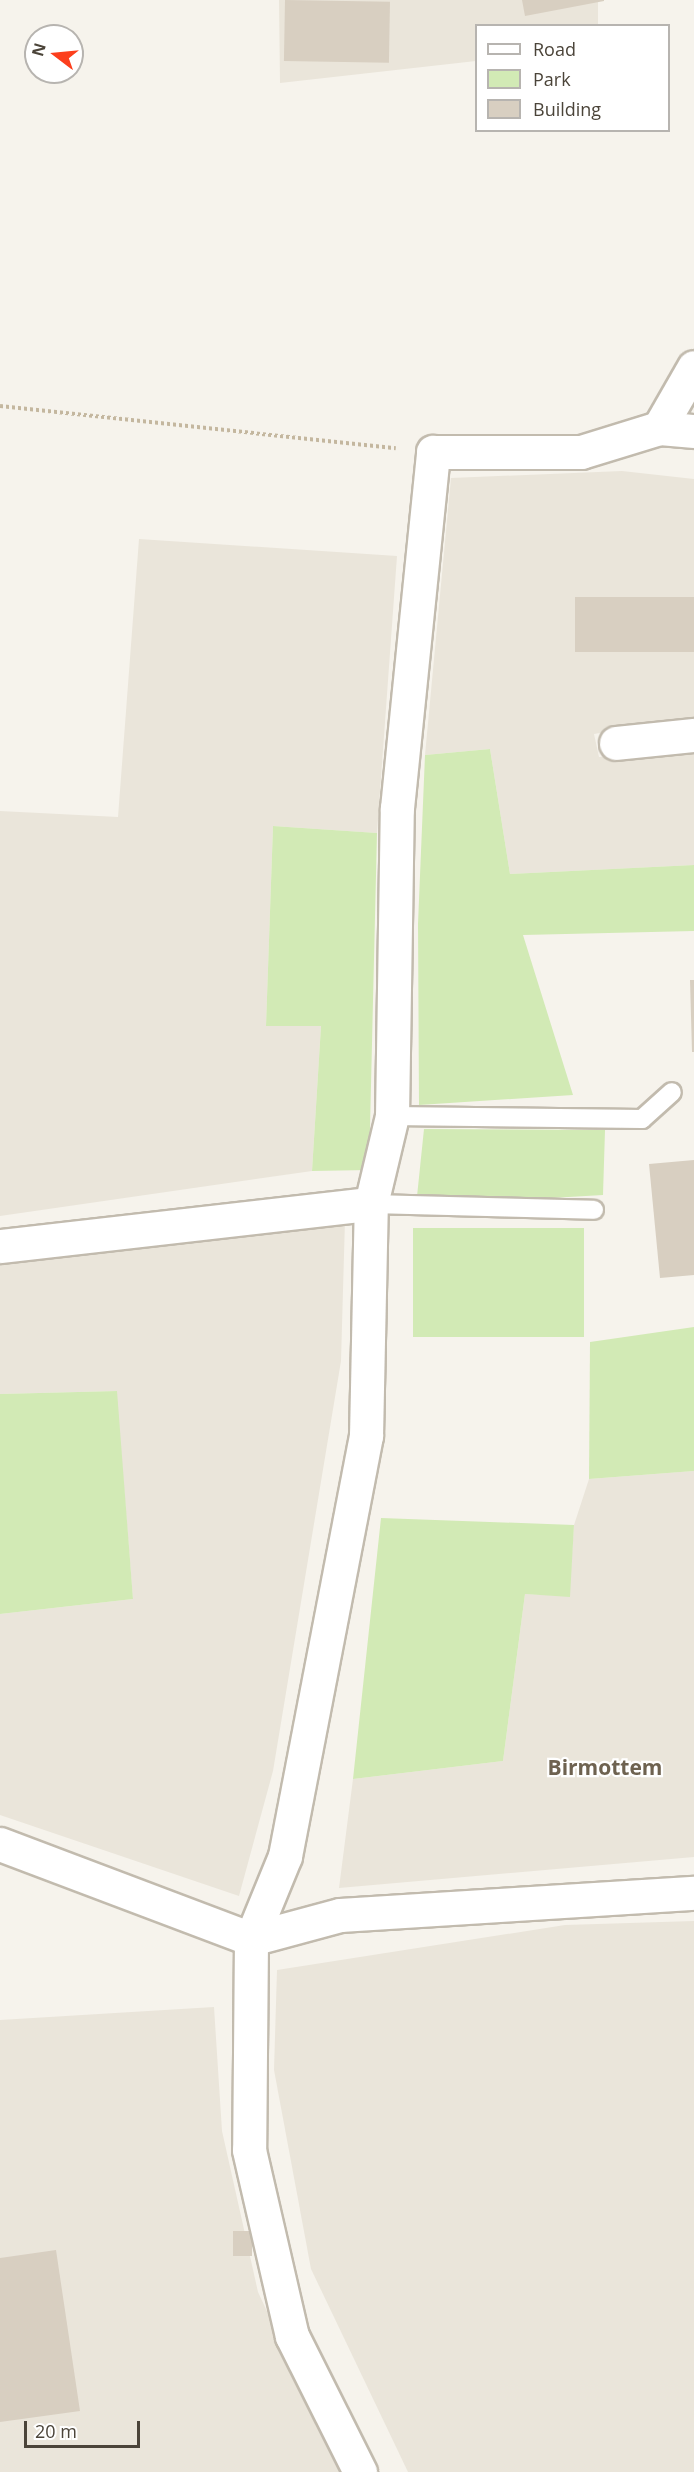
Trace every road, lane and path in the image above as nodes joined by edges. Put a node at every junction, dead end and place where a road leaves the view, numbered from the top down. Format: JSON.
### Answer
{"nodes":[{"id":1,"x":694,"y":367,"type":"edge"},
{"id":2,"x":0,"y":406,"type":"edge"},
{"id":3,"x":659,"y":428,"type":"junction"},
{"id":4,"x":694,"y":431,"type":"edge"},
{"id":5,"x":433,"y":452,"type":"junction"},
{"id":6,"x":694,"y":735,"type":"edge"},
{"id":7,"x":616,"y":743,"type":"dead end"},
{"id":8,"x":672,"y":1092,"type":"dead end"},
{"id":9,"x":392,"y":1116,"type":"junction"},
{"id":10,"x":371,"y":1204,"type":"junction"},
{"id":11,"x":594,"y":1210,"type":"dead end"},
{"id":12,"x":0,"y":1246,"type":"edge"},
{"id":13,"x":0,"y":1844,"type":"edge"},
{"id":14,"x":694,"y":1893,"type":"edge"},
{"id":15,"x":251,"y":1939,"type":"junction"},
{"id":16,"x":360,"y":2472,"type":"edge"}],
"edges":[{"from":1,"to":3,"type":"street"},
{"from":2,"to":5,"type":"path"},
{"from":3,"to":4,"type":"street"},
{"from":3,"to":5,"type":"street"},
{"from":5,"to":9,"type":"street"},
{"from":6,"to":7,"type":"street"},
{"from":8,"to":9,"type":"lane"},
{"from":9,"to":10,"type":"street"},
{"from":10,"to":11,"type":"lane"},
{"from":10,"to":12,"type":"street"},
{"from":10,"to":15,"type":"street"},
{"from":13,"to":15,"type":"street"},
{"from":14,"to":15,"type":"street"},
{"from":15,"to":16,"type":"street"}]}
